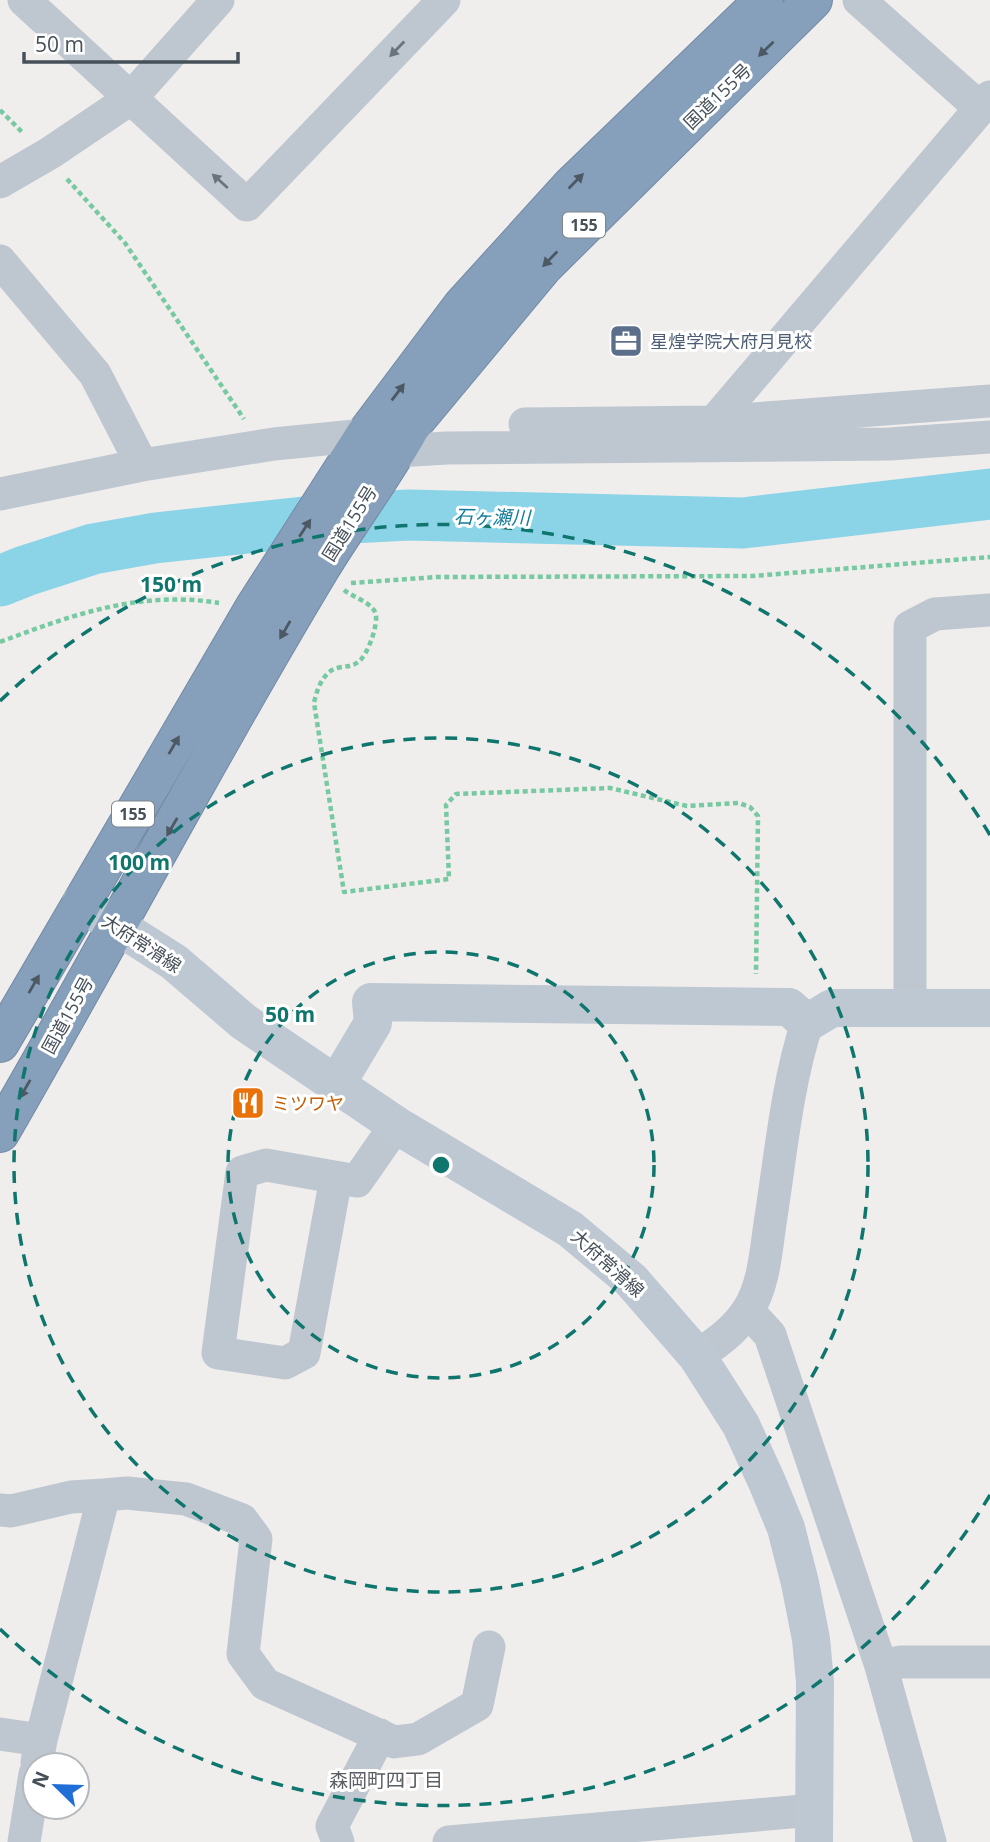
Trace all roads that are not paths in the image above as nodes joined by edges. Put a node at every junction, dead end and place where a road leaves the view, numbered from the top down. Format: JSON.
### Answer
{"nodes":[{"id":1,"x":24,"y":0,"type":"edge"},
{"id":2,"x":218,"y":0,"type":"edge"},
{"id":3,"x":444,"y":0,"type":"edge"},
{"id":4,"x":764,"y":0,"type":"edge"},
{"id":5,"x":813,"y":0,"type":"edge"},
{"id":6,"x":859,"y":0,"type":"edge"},
{"id":7,"x":130,"y":99,"type":"junction"},
{"id":8,"x":985,"y":102,"type":"edge"},
{"id":9,"x":0,"y":182,"type":"edge"},
{"id":10,"x":0,"y":261,"type":"edge"},
{"id":11,"x":990,"y":401,"type":"edge"},
{"id":12,"x":714,"y":422,"type":"junction"},
{"id":13,"x":990,"y":437,"type":"edge"},
{"id":14,"x":379,"y":451,"type":"junction"},
{"id":15,"x":142,"y":465,"type":"junction"},
{"id":16,"x":0,"y":494,"type":"edge"},
{"id":17,"x":990,"y":610,"type":"edge"},
{"id":18,"x":81,"y":903,"type":"junction"},
{"id":19,"x":116,"y":927,"type":"junction"},
{"id":20,"x":910,"y":1008,"type":"junction"},
{"id":21,"x":990,"y":1008,"type":"edge"},
{"id":22,"x":807,"y":1023,"type":"junction"},
{"id":23,"x":0,"y":1043,"type":"edge"},
{"id":24,"x":336,"y":1085,"type":"junction"},
{"id":25,"x":396,"y":1125,"type":"junction"},
{"id":26,"x":0,"y":1133,"type":"edge"},
{"id":27,"x":336,"y":1178,"type":"junction"},
{"id":28,"x":748,"y":1311,"type":"junction"},
{"id":29,"x":697,"y":1356,"type":"junction"},
{"id":30,"x":104,"y":1494,"type":"junction"},
{"id":31,"x":0,"y":1510,"type":"edge"},
{"id":32,"x":489,"y":1647,"type":"dead end"},
{"id":33,"x":990,"y":1662,"type":"edge"},
{"id":34,"x":881,"y":1666,"type":"junction"},
{"id":35,"x":0,"y":1734,"type":"edge"},
{"id":36,"x":380,"y":1735,"type":"junction"},
{"id":37,"x":37,"y":1751,"type":"edge"},
{"id":38,"x":39,"y":1751,"type":"edge"},
{"id":39,"x":27,"y":1821,"type":"edge"},
{"id":40,"x":814,"y":1826,"type":"edge"},
{"id":41,"x":24,"y":1842,"type":"edge"},
{"id":42,"x":338,"y":1842,"type":"edge"},
{"id":43,"x":449,"y":1842,"type":"edge"},
{"id":44,"x":930,"y":1842,"type":"edge"}],
"edges":[{"from":1,"to":7,"type":"street"},
{"from":2,"to":7,"type":"street"},
{"from":3,"to":7,"type":"street","one_way":true},
{"from":14,"to":4,"type":"highway","name":"国道155号","number":"155","one_way":true},
{"from":5,"to":14,"type":"highway","name":"国道155号","number":"155","one_way":true},
{"from":6,"to":8,"type":"street"},
{"from":7,"to":9,"type":"street"},
{"from":8,"to":12,"type":"street"},
{"from":10,"to":15,"type":"street"},
{"from":11,"to":12,"type":"street"},
{"from":12,"to":14,"type":"street"},
{"from":13,"to":14,"type":"street"},
{"from":14,"to":15,"type":"street"},
{"from":18,"to":14,"type":"highway","name":"国道155号","number":"155","one_way":true},
{"from":14,"to":19,"type":"highway","name":"国道155号","number":"155","one_way":true},
{"from":15,"to":16,"type":"street"},
{"from":17,"to":20,"type":"street"},
{"from":18,"to":19,"type":"main road","name":"大府常滑線"},
{"from":23,"to":18,"type":"highway","name":"国道155号","number":"155","one_way":true},
{"from":19,"to":24,"type":"main road","name":"大府常滑線"},
{"from":19,"to":26,"type":"highway","name":"国道155号","number":"155","one_way":true},
{"from":20,"to":21,"type":"main road"},
{"from":20,"to":22,"type":"main road"},
{"from":22,"to":24,"type":"main road"},
{"from":22,"to":28,"type":"street"},
{"from":24,"to":25,"type":"main road","name":"大府常滑線"},
{"from":25,"to":27,"type":"street"},
{"from":25,"to":29,"type":"main road","name":"大府常滑線"},
{"from":27,"to":27,"type":"street"},
{"from":28,"to":29,"type":"street"},
{"from":28,"to":34,"type":"street"},
{"from":29,"to":40,"type":"main road","name":"大府常滑線"},
{"from":30,"to":31,"type":"street"},
{"from":30,"to":36,"type":"street"},
{"from":30,"to":38,"type":"street"},
{"from":32,"to":36,"type":"street"},
{"from":33,"to":34,"type":"street"},
{"from":34,"to":44,"type":"street"},
{"from":35,"to":37,"type":"street"},
{"from":36,"to":42,"type":"street"},
{"from":39,"to":41,"type":"street"},
{"from":40,"to":43,"type":"street"}]}
